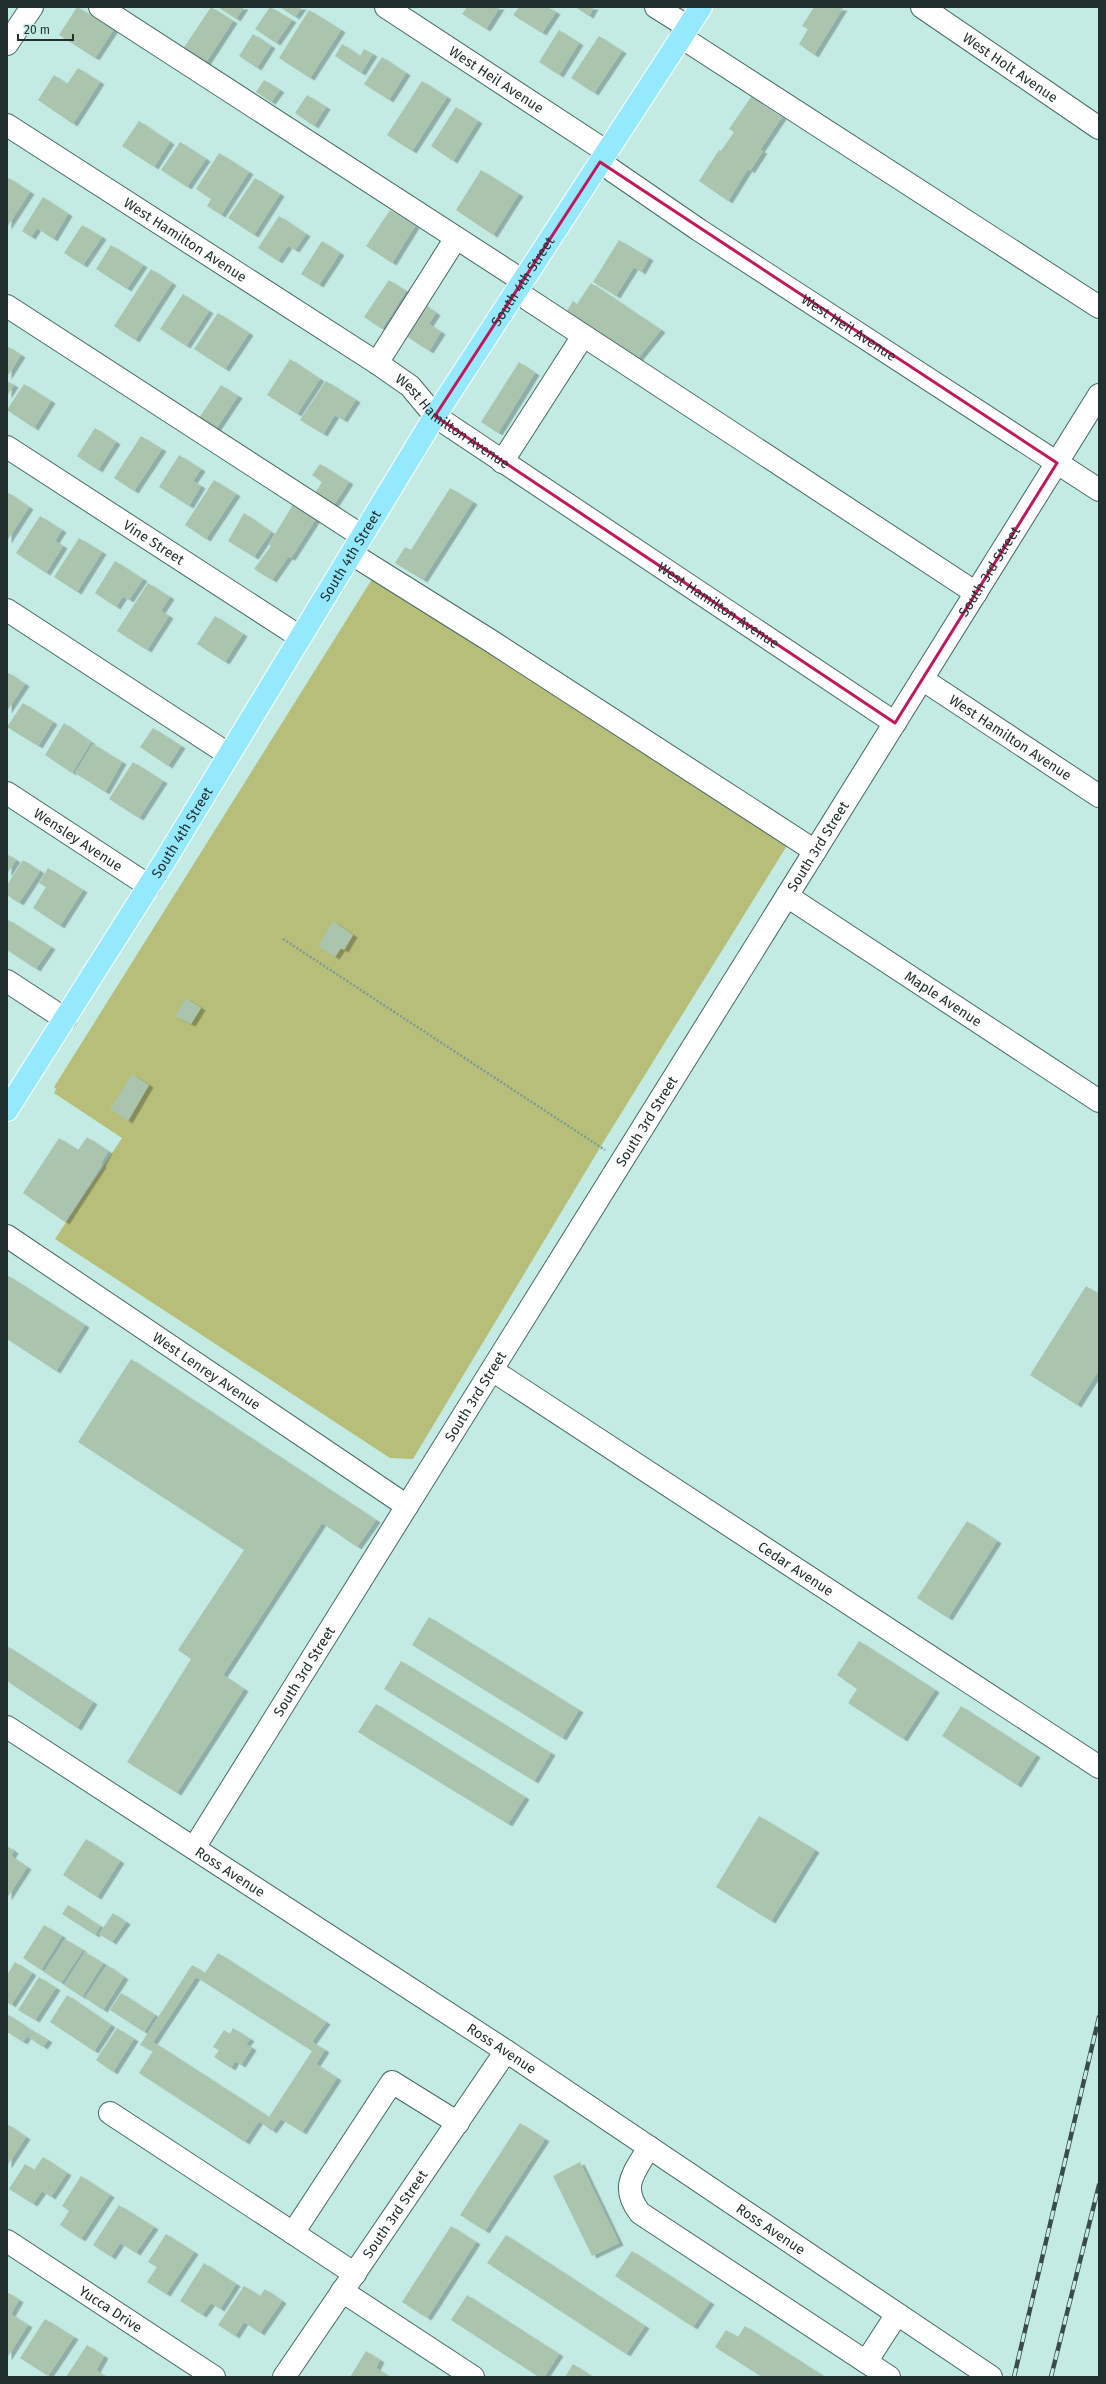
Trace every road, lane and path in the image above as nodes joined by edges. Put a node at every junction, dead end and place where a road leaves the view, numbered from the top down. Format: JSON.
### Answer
{"nodes":[{"id":1,"x":32,"y":7,"type":"edge"},
{"id":2,"x":100,"y":7,"type":"edge"},
{"id":3,"x":386,"y":7,"type":"edge"},
{"id":4,"x":656,"y":7,"type":"edge"},
{"id":5,"x":701,"y":7,"type":"edge"},
{"id":6,"x":922,"y":7,"type":"edge"},
{"id":7,"x":685,"y":32,"type":"junction"},
{"id":8,"x":7,"y":44,"type":"edge"},
{"id":9,"x":7,"y":125,"type":"edge"},
{"id":10,"x":1099,"y":128,"type":"edge"},
{"id":11,"x":603,"y":157,"type":"junction"},
{"id":12,"x":456,"y":238,"type":"junction"},
{"id":13,"x":520,"y":287,"type":"junction"},
{"id":14,"x":7,"y":306,"type":"edge"},
{"id":15,"x":1099,"y":307,"type":"edge"},
{"id":16,"x":583,"y":336,"type":"junction"},
{"id":17,"x":377,"y":363,"type":"junction"},
{"id":18,"x":1099,"y":395,"type":"edge"},
{"id":19,"x":435,"y":416,"type":"junction"},
{"id":20,"x":7,"y":447,"type":"edge"},
{"id":21,"x":502,"y":462,"type":"junction"},
{"id":22,"x":1057,"y":463,"type":"junction"},
{"id":23,"x":1099,"y":490,"type":"edge"},
{"id":24,"x":357,"y":545,"type":"junction"},
{"id":25,"x":976,"y":593,"type":"junction"},
{"id":26,"x":7,"y":610,"type":"edge"},
{"id":27,"x":300,"y":637,"type":"junction"},
{"id":28,"x":922,"y":679,"type":"junction"},
{"id":29,"x":895,"y":723,"type":"junction"},
{"id":30,"x":228,"y":754,"type":"junction"},
{"id":31,"x":7,"y":793,"type":"edge"},
{"id":32,"x":1099,"y":796,"type":"edge"},
{"id":33,"x":815,"y":851,"type":"junction"},
{"id":34,"x":149,"y":886,"type":"junction"},
{"id":35,"x":787,"y":896,"type":"junction"},
{"id":36,"x":283,"y":939,"type":"dead end"},
{"id":37,"x":7,"y":980,"type":"edge"},
{"id":38,"x":65,"y":1019,"type":"junction"},
{"id":39,"x":1099,"y":1101,"type":"edge"},
{"id":40,"x":7,"y":1110,"type":"edge"},
{"id":41,"x":622,"y":1161,"type":"junction"},
{"id":42,"x":7,"y":1236,"type":"edge"},
{"id":43,"x":492,"y":1370,"type":"junction"},
{"id":44,"x":407,"y":1506,"type":"junction"},
{"id":45,"x":7,"y":1727,"type":"edge"},
{"id":46,"x":1099,"y":1767,"type":"edge"},
{"id":47,"x":194,"y":1848,"type":"junction"},
{"id":48,"x":506,"y":2051,"type":"junction"},
{"id":49,"x":110,"y":2113,"type":"dead end"},
{"id":50,"x":458,"y":2123,"type":"junction"},
{"id":51,"x":649,"y":2148,"type":"junction"},
{"id":52,"x":293,"y":2233,"type":"junction"},
{"id":53,"x":7,"y":2241,"type":"edge"},
{"id":54,"x":349,"y":2283,"type":"junction"},
{"id":55,"x":897,"y":2314,"type":"junction"},
{"id":56,"x":866,"y":2362,"type":"junction"},
{"id":57,"x":214,"y":2377,"type":"edge"},
{"id":58,"x":284,"y":2377,"type":"edge"},
{"id":59,"x":473,"y":2377,"type":"edge"},
{"id":60,"x":889,"y":2377,"type":"edge"},
{"id":61,"x":991,"y":2377,"type":"edge"}],
"edges":[{"from":1,"to":8,"type":"street"},
{"from":2,"to":12,"type":"street"},
{"from":3,"to":11,"type":"street","name":"West Heil Avenue"},
{"from":4,"to":7,"type":"street"},
{"from":5,"to":7,"type":"main road","name":"South 4th Street"},
{"from":6,"to":10,"type":"street","name":"West Holt Avenue"},
{"from":7,"to":11,"type":"main road","name":"South 4th Street"},
{"from":7,"to":15,"type":"street"},
{"from":9,"to":17,"type":"street","name":"West Hamilton Avenue"},
{"from":11,"to":13,"type":"main road","name":"South 4th Street"},
{"from":11,"to":22,"type":"street","name":"West Heil Avenue"},
{"from":12,"to":13,"type":"street"},
{"from":12,"to":17,"type":"street"},
{"from":13,"to":16,"type":"street"},
{"from":13,"to":19,"type":"main road","name":"South 4th Street"},
{"from":14,"to":24,"type":"street"},
{"from":16,"to":21,"type":"street"},
{"from":16,"to":25,"type":"street"},
{"from":17,"to":19,"type":"street","name":"West Hamilton Avenue"},
{"from":18,"to":22,"type":"street","name":"South 3rd Street"},
{"from":19,"to":21,"type":"street","name":"West Hamilton Avenue"},
{"from":19,"to":24,"type":"main road","name":"South 4th Street"},
{"from":20,"to":27,"type":"street","name":"Vine Street"},
{"from":21,"to":29,"type":"street","name":"West Hamilton Avenue"},
{"from":22,"to":23,"type":"street","name":"West Heil Avenue"},
{"from":22,"to":25,"type":"street","name":"South 3rd Street"},
{"from":24,"to":27,"type":"main road","name":"South 4th Street"},
{"from":24,"to":33,"type":"street"},
{"from":25,"to":28,"type":"street","name":"South 3rd Street"},
{"from":26,"to":30,"type":"street"},
{"from":27,"to":30,"type":"main road","name":"South 4th Street"},
{"from":28,"to":29,"type":"street","name":"South 3rd Street"},
{"from":28,"to":32,"type":"street","name":"West Hamilton Avenue"},
{"from":29,"to":33,"type":"street","name":"South 3rd Street"},
{"from":30,"to":34,"type":"main road","name":"South 4th Street"},
{"from":31,"to":34,"type":"street","name":"Wensley Avenue"},
{"from":33,"to":35,"type":"street","name":"South 3rd Street"},
{"from":34,"to":38,"type":"main road","name":"South 4th Street"},
{"from":35,"to":39,"type":"street","name":"Maple Avenue"},
{"from":35,"to":41,"type":"street","name":"South 3rd Street"},
{"from":36,"to":41,"type":"path"},
{"from":37,"to":38,"type":"street"},
{"from":38,"to":40,"type":"main road","name":"South 4th Street"},
{"from":41,"to":43,"type":"street","name":"South 3rd Street"},
{"from":42,"to":44,"type":"street","name":"West Lenrey Avenue"},
{"from":43,"to":44,"type":"street","name":"South 3rd Street"},
{"from":43,"to":46,"type":"street","name":"Cedar Avenue"},
{"from":44,"to":47,"type":"street","name":"South 3rd Street"},
{"from":45,"to":47,"type":"street","name":"Ross Avenue"},
{"from":47,"to":48,"type":"street","name":"Ross Avenue"},
{"from":48,"to":50,"type":"street","name":"South 3rd Street"},
{"from":48,"to":51,"type":"street","name":"Ross Avenue"},
{"from":49,"to":52,"type":"street"},
{"from":50,"to":52,"type":"street"},
{"from":50,"to":54,"type":"street","name":"South 3rd Street"},
{"from":51,"to":55,"type":"street","name":"Ross Avenue"},
{"from":51,"to":56,"type":"street"},
{"from":52,"to":54,"type":"street"},
{"from":53,"to":57,"type":"street","name":"Yucca Drive"},
{"from":54,"to":58,"type":"street","name":"South 3rd Street"},
{"from":54,"to":59,"type":"street"},
{"from":55,"to":56,"type":"street"},
{"from":55,"to":61,"type":"street","name":"Ross Avenue"},
{"from":56,"to":60,"type":"street"}]}
